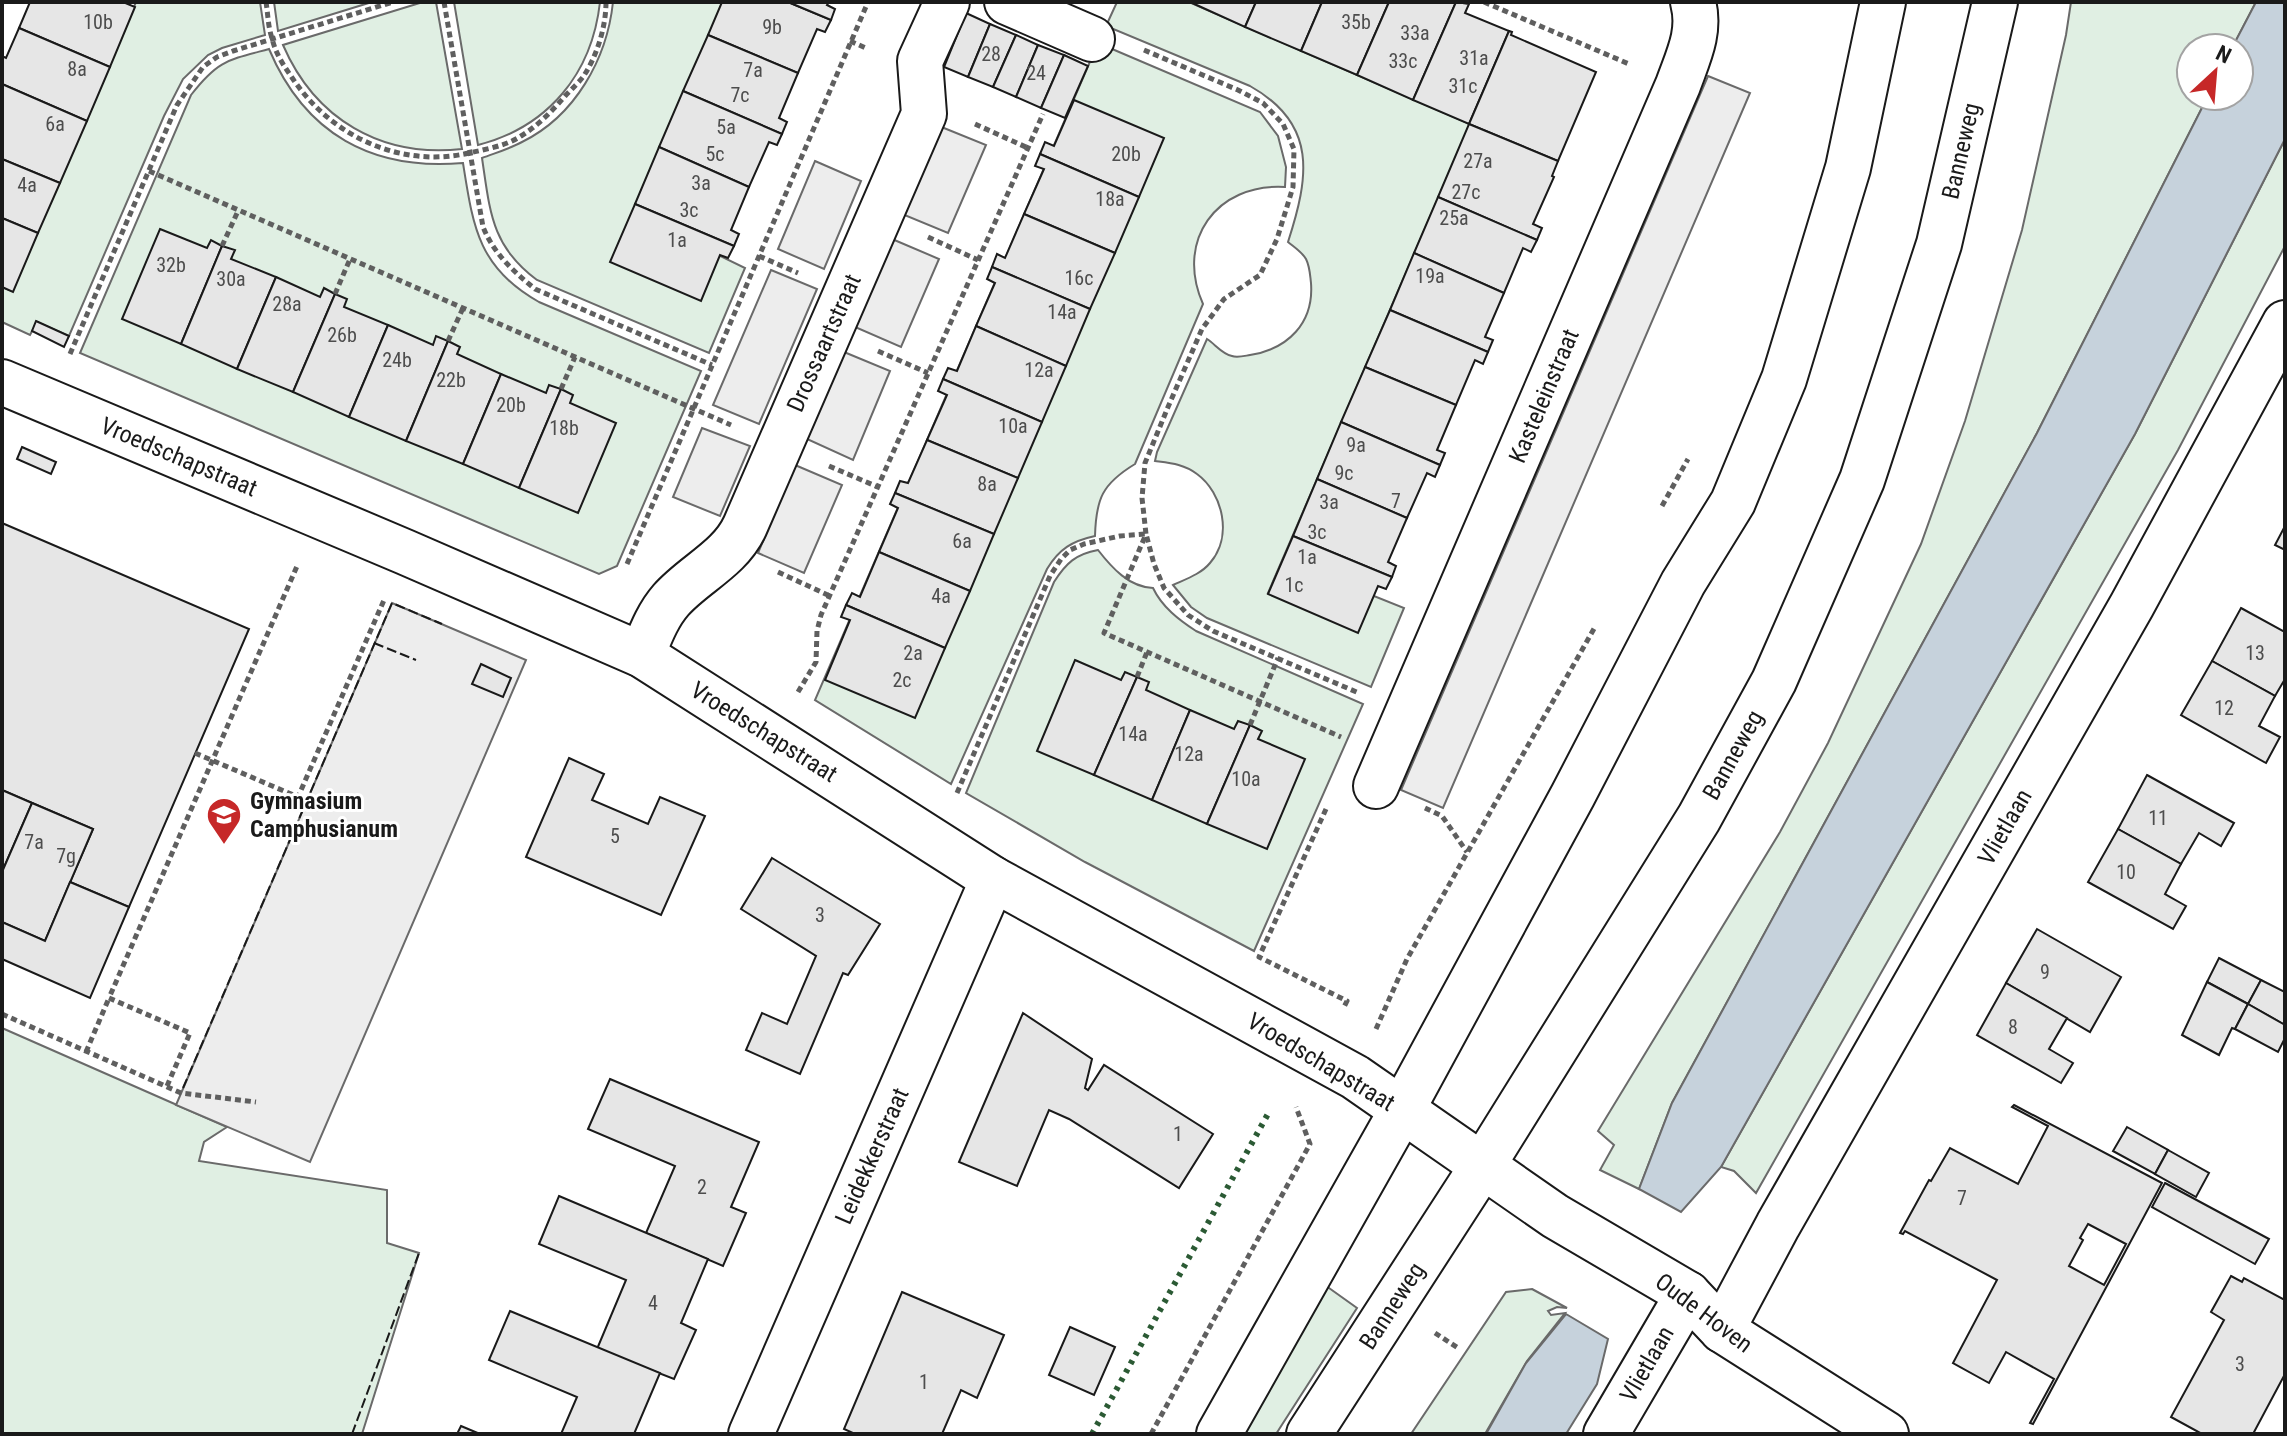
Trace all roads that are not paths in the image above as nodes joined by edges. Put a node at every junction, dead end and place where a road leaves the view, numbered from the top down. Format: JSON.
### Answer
{"nodes":[{"id":1,"x":947,"y":2,"type":"edge"},
{"id":2,"x":1007,"y":2,"type":"edge"},
{"id":3,"x":1693,"y":2,"type":"edge"},
{"id":4,"x":1883,"y":2,"type":"edge"},
{"id":5,"x":1995,"y":2,"type":"edge"},
{"id":6,"x":1092,"y":39,"type":"road end"},
{"id":7,"x":2285,"y":323,"type":"edge"},
{"id":8,"x":2,"y":382,"type":"edge"},
{"id":9,"x":642,"y":655,"type":"junction"},
{"id":10,"x":1376,"y":786,"type":"dead end"},
{"id":11,"x":993,"y":879,"type":"junction"},
{"id":12,"x":1402,"y":1110,"type":"junction"},
{"id":13,"x":1483,"y":1165,"type":"junction"},
{"id":14,"x":1688,"y":1294,"type":"junction"},
{"id":15,"x":1722,"y":1330,"type":"junction"},
{"id":16,"x":751,"y":1434,"type":"edge"},
{"id":17,"x":1219,"y":1434,"type":"edge"},
{"id":18,"x":1309,"y":1434,"type":"edge"},
{"id":19,"x":1606,"y":1434,"type":"edge"},
{"id":20,"x":1886,"y":1434,"type":"edge"}],
"edges":[{"from":1,"to":9,"type":"street","name":"Drossaartstraat"},
{"from":2,"to":6,"type":"street"},
{"from":3,"to":10,"type":"street","name":"Kasteleinstraat"},
{"from":4,"to":12,"type":"street"},
{"from":5,"to":13,"type":"street","name":"Banneweg"},
{"from":7,"to":15,"type":"street","name":"Vlietlaan"},
{"from":8,"to":9,"type":"street","name":"Vroedschapstraat"},
{"from":9,"to":11,"type":"street","name":"Vroedschapstraat"},
{"from":11,"to":12,"type":"street","name":"Vroedschapstraat"},
{"from":11,"to":16,"type":"street","name":"Leidekkerstraat"},
{"from":12,"to":13,"type":"street","name":"Vroedschapstraat"},
{"from":12,"to":17,"type":"street"},
{"from":13,"to":14,"type":"street","name":"Oude Hoven"},
{"from":13,"to":18,"type":"street","name":"Banneweg"},
{"from":14,"to":15,"type":"street","name":"Oude Hoven"},
{"from":14,"to":19,"type":"street","name":"Vlietlaan"},
{"from":15,"to":20,"type":"street","name":"Oude Hoven"}]}
